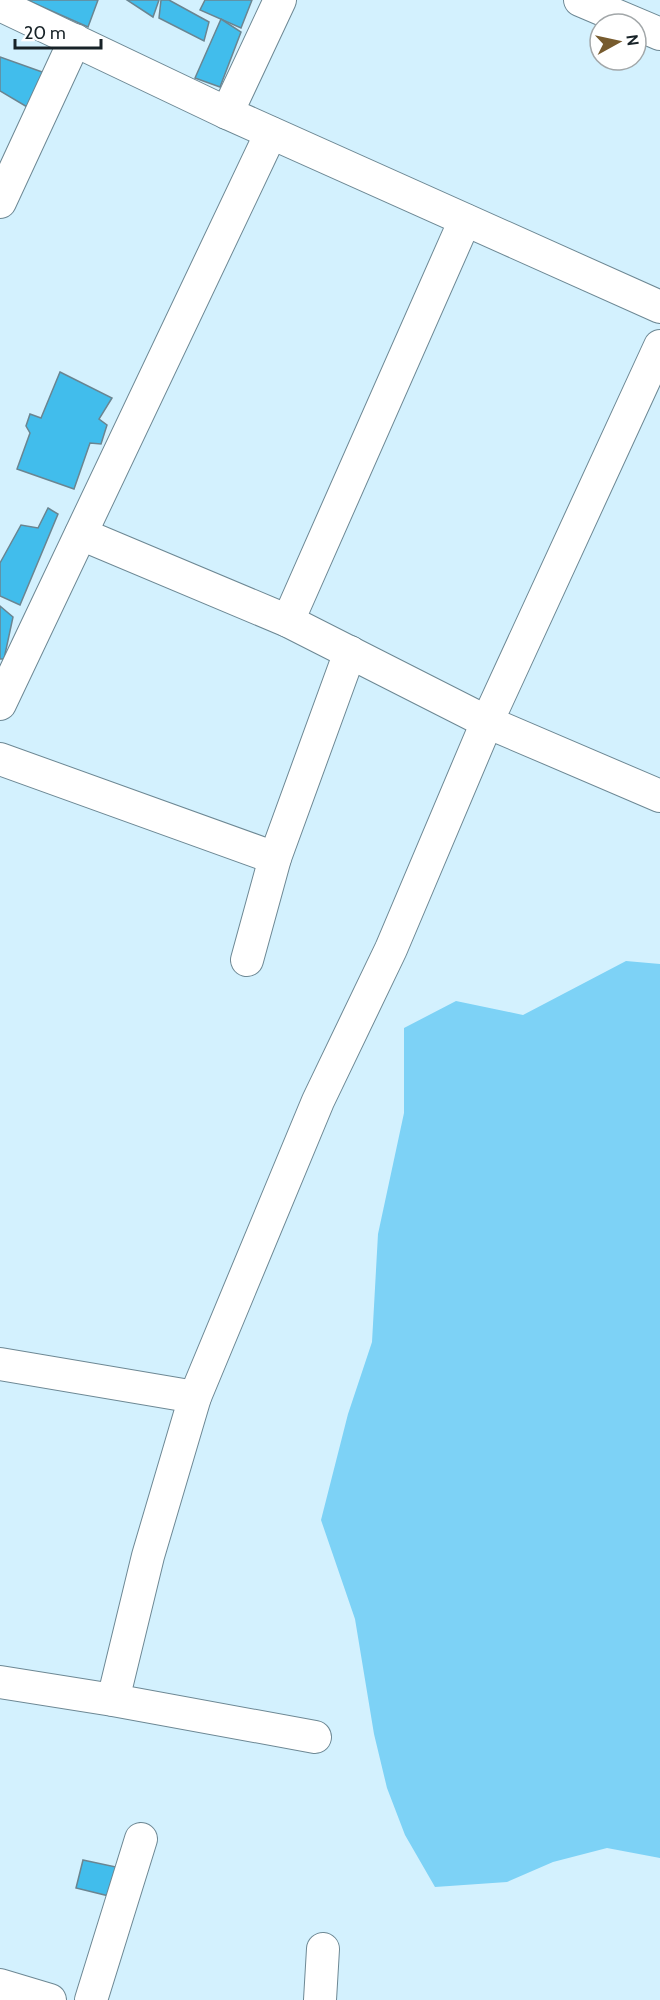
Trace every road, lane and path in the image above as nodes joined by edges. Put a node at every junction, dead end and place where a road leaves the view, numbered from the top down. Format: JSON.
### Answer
{"nodes":[{"id":1,"x":280,"y":0,"type":"edge"},
{"id":2,"x":580,"y":0,"type":"edge"},
{"id":3,"x":0,"y":5,"type":"edge"},
{"id":4,"x":660,"y":34,"type":"edge"},
{"id":5,"x":75,"y":40,"type":"junction"},
{"id":6,"x":227,"y":113,"type":"junction"},
{"id":7,"x":271,"y":133,"type":"junction"},
{"id":8,"x":0,"y":202,"type":"edge"},
{"id":9,"x":465,"y":220,"type":"junction"},
{"id":10,"x":660,"y":307,"type":"edge"},
{"id":11,"x":660,"y":346,"type":"edge"},
{"id":12,"x":81,"y":534,"type":"junction"},
{"id":13,"x":288,"y":621,"type":"junction"},
{"id":14,"x":350,"y":652,"type":"junction"},
{"id":15,"x":0,"y":704,"type":"edge"},
{"id":16,"x":488,"y":722,"type":"junction"},
{"id":17,"x":0,"y":759,"type":"edge"},
{"id":18,"x":660,"y":796,"type":"edge"},
{"id":19,"x":275,"y":858,"type":"junction"},
{"id":20,"x":247,"y":960,"type":"dead end"},
{"id":21,"x":0,"y":1364,"type":"edge"},
{"id":22,"x":195,"y":1397,"type":"junction"},
{"id":23,"x":0,"y":1682,"type":"edge"},
{"id":24,"x":113,"y":1700,"type":"junction"},
{"id":25,"x":315,"y":1737,"type":"dead end"},
{"id":26,"x":141,"y":1839,"type":"dead end"},
{"id":27,"x":323,"y":1949,"type":"dead end"},
{"id":28,"x":0,"y":1985,"type":"edge"},
{"id":29,"x":50,"y":2000,"type":"edge"},
{"id":30,"x":91,"y":2000,"type":"edge"},
{"id":31,"x":320,"y":2000,"type":"edge"}],
"edges":[{"from":1,"to":6,"type":"street"},
{"from":2,"to":4,"type":"street"},
{"from":3,"to":5,"type":"street"},
{"from":5,"to":6,"type":"street"},
{"from":5,"to":8,"type":"street"},
{"from":6,"to":7,"type":"street"},
{"from":7,"to":9,"type":"street"},
{"from":7,"to":12,"type":"street"},
{"from":9,"to":10,"type":"street"},
{"from":9,"to":13,"type":"street"},
{"from":11,"to":16,"type":"street"},
{"from":12,"to":13,"type":"street"},
{"from":12,"to":15,"type":"street"},
{"from":13,"to":14,"type":"street"},
{"from":14,"to":16,"type":"street"},
{"from":14,"to":19,"type":"street"},
{"from":16,"to":18,"type":"street"},
{"from":16,"to":22,"type":"street"},
{"from":17,"to":19,"type":"street"},
{"from":19,"to":20,"type":"street"},
{"from":21,"to":22,"type":"street"},
{"from":22,"to":24,"type":"street"},
{"from":23,"to":24,"type":"street"},
{"from":24,"to":25,"type":"street"},
{"from":26,"to":30,"type":"street"},
{"from":27,"to":31,"type":"street"},
{"from":28,"to":29,"type":"street"}]}
